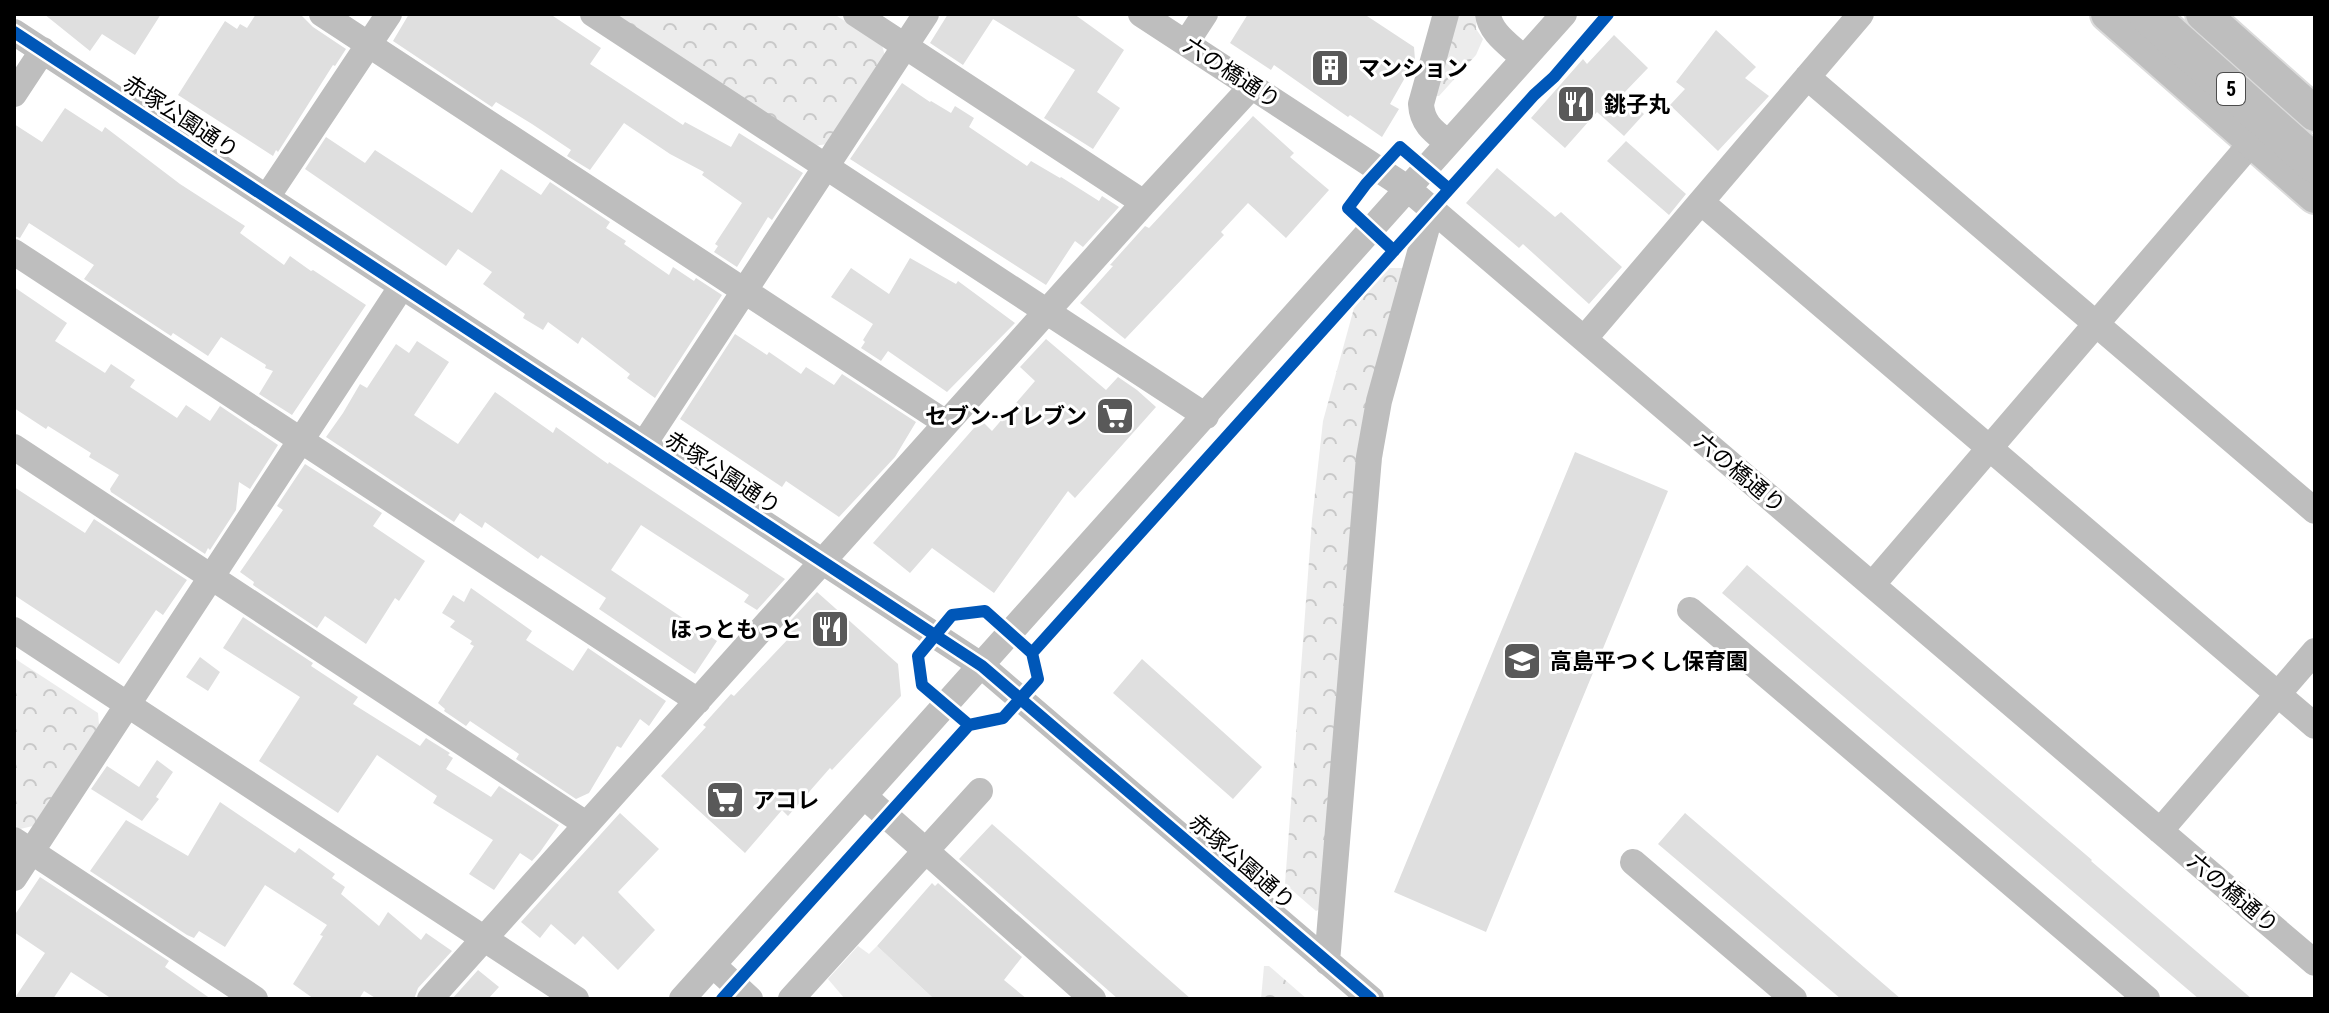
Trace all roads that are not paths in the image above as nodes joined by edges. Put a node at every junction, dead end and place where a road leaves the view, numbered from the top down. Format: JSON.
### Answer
{"nodes":[{"id":1,"x":322,"y":14,"type":"edge"},
{"id":2,"x":389,"y":14,"type":"edge"},
{"id":3,"x":593,"y":14,"type":"edge"},
{"id":4,"x":856,"y":14,"type":"edge"},
{"id":5,"x":926,"y":14,"type":"edge"},
{"id":6,"x":1141,"y":14,"type":"edge"},
{"id":7,"x":1205,"y":14,"type":"edge"},
{"id":8,"x":1446,"y":14,"type":"edge"},
{"id":9,"x":1488,"y":14,"type":"edge"},
{"id":10,"x":1564,"y":14,"type":"edge"},
{"id":11,"x":1861,"y":14,"type":"edge"},
{"id":12,"x":2108,"y":14,"type":"edge"},
{"id":13,"x":2147,"y":14,"type":"edge"},
{"id":14,"x":2176,"y":14,"type":"edge"},
{"id":15,"x":2203,"y":14,"type":"edge"},
{"id":16,"x":14,"y":32,"type":"edge"},
{"id":17,"x":1186,"y":43,"type":"junction"},
{"id":18,"x":369,"y":44,"type":"junction"},
{"id":19,"x":905,"y":46,"type":"junction"},
{"id":20,"x":43,"y":50,"type":"junction"},
{"id":21,"x":1523,"y":58,"type":"junction"},
{"id":22,"x":1807,"y":77,"type":"junction"},
{"id":23,"x":1252,"y":86,"type":"junction"},
{"id":24,"x":14,"y":94,"type":"edge"},
{"id":25,"x":2315,"y":114,"type":"edge"},
{"id":26,"x":2315,"y":138,"type":"edge"},
{"id":27,"x":2253,"y":141,"type":"junction"},
{"id":28,"x":1447,"y":142,"type":"junction"},
{"id":29,"x":2315,"y":164,"type":"edge"},
{"id":30,"x":825,"y":167,"type":"junction"},
{"id":31,"x":1407,"y":188,"type":"junction"},
{"id":32,"x":2315,"y":196,"type":"edge"},
{"id":33,"x":267,"y":197,"type":"junction"},
{"id":34,"x":1701,"y":202,"type":"junction"},
{"id":35,"x":1144,"y":203,"type":"junction"},
{"id":36,"x":1432,"y":209,"type":"junction"},
{"id":37,"x":14,"y":252,"type":"edge"},
{"id":38,"x":402,"y":286,"type":"junction"},
{"id":39,"x":744,"y":291,"type":"junction"},
{"id":40,"x":1047,"y":313,"type":"junction"},
{"id":41,"x":2095,"y":324,"type":"junction"},
{"id":42,"x":1584,"y":339,"type":"junction"},
{"id":43,"x":1206,"y":416,"type":"junction"},
{"id":44,"x":946,"y":423,"type":"junction"},
{"id":45,"x":301,"y":439,"type":"junction"},
{"id":46,"x":644,"y":444,"type":"junction"},
{"id":47,"x":14,"y":447,"type":"edge"},
{"id":48,"x":1988,"y":449,"type":"junction"},
{"id":49,"x":2315,"y":511,"type":"edge"},
{"id":50,"x":823,"y":562,"type":"junction"},
{"id":51,"x":211,"y":576,"type":"junction"},
{"id":52,"x":1872,"y":585,"type":"junction"},
{"id":53,"x":1690,"y":610,"type":"dead end"},
{"id":54,"x":14,"y":630,"type":"edge"},
{"id":55,"x":2315,"y":651,"type":"edge"},
{"id":56,"x":982,"y":666,"type":"junction"},
{"id":57,"x":2278,"y":694,"type":"junction"},
{"id":58,"x":698,"y":701,"type":"junction"},
{"id":59,"x":127,"y":704,"type":"junction"},
{"id":60,"x":2315,"y":726,"type":"edge"},
{"id":61,"x":980,"y":791,"type":"dead end"},
{"id":62,"x":864,"y":796,"type":"junction"},
{"id":63,"x":586,"y":824,"type":"junction"},
{"id":64,"x":2160,"y":831,"type":"junction"},
{"id":65,"x":23,"y":846,"type":"edge"},
{"id":66,"x":926,"y":850,"type":"junction"},
{"id":67,"x":1633,"y":862,"type":"dead end"},
{"id":68,"x":14,"y":878,"type":"edge"},
{"id":69,"x":484,"y":938,"type":"junction"},
{"id":70,"x":2315,"y":963,"type":"edge"},
{"id":71,"x":713,"y":965,"type":"junction"},
{"id":72,"x":1333,"y":967,"type":"junction"},
{"id":73,"x":255,"y":999,"type":"edge"},
{"id":74,"x":430,"y":999,"type":"edge"},
{"id":75,"x":576,"y":999,"type":"edge"},
{"id":76,"x":682,"y":999,"type":"edge"},
{"id":77,"x":750,"y":999,"type":"edge"},
{"id":78,"x":791,"y":999,"type":"edge"},
{"id":79,"x":1093,"y":999,"type":"edge"},
{"id":80,"x":1336,"y":999,"type":"edge"},
{"id":81,"x":1371,"y":999,"type":"edge"},
{"id":82,"x":1794,"y":999,"type":"edge"},
{"id":83,"x":2147,"y":999,"type":"edge"}],
"edges":[{"from":1,"to":18,"type":"street"},
{"from":2,"to":18,"type":"street"},
{"from":3,"to":30,"type":"street"},
{"from":4,"to":19,"type":"street"},
{"from":5,"to":19,"type":"street"},
{"from":6,"to":17,"type":"street","name":"六の橋通り"},
{"from":7,"to":17,"type":"street"},
{"from":8,"to":28,"type":"street"},
{"from":9,"to":21,"type":"street"},
{"from":10,"to":21,"type":"street"},
{"from":11,"to":22,"type":"street"},
{"from":12,"to":27,"type":"main road"},
{"from":13,"to":29,"type":"highway","number":"5"},
{"from":14,"to":26,"type":"highway","number":"5"},
{"from":15,"to":25,"type":"main road"},
{"from":16,"to":20,"type":"street","name":"赤塚公園通り"},
{"from":17,"to":23,"type":"street","name":"六の橋通り"},
{"from":18,"to":33,"type":"street"},
{"from":18,"to":39,"type":"street"},
{"from":19,"to":30,"type":"street"},
{"from":19,"to":35,"type":"street"},
{"from":20,"to":24,"type":"street"},
{"from":20,"to":33,"type":"street","name":"赤塚公園通り"},
{"from":21,"to":28,"type":"street"},
{"from":22,"to":34,"type":"street"},
{"from":22,"to":41,"type":"street"},
{"from":23,"to":31,"type":"street","name":"六の橋通り"},
{"from":23,"to":35,"type":"street"},
{"from":27,"to":32,"type":"main road"},
{"from":27,"to":41,"type":"street"},
{"from":28,"to":31,"type":"street"},
{"from":30,"to":39,"type":"street"},
{"from":30,"to":40,"type":"street"},
{"from":31,"to":36,"type":"street","name":"六の橋通り"},
{"from":31,"to":43,"type":"street"},
{"from":33,"to":38,"type":"street","name":"赤塚公園通り"},
{"from":34,"to":42,"type":"street"},
{"from":34,"to":48,"type":"street"},
{"from":35,"to":40,"type":"street"},
{"from":36,"to":42,"type":"street","name":"六の橋通り"},
{"from":36,"to":72,"type":"street"},
{"from":37,"to":45,"type":"street"},
{"from":38,"to":45,"type":"street"},
{"from":38,"to":46,"type":"street","name":"赤塚公園通り"},
{"from":39,"to":44,"type":"street"},
{"from":39,"to":46,"type":"street"},
{"from":40,"to":43,"type":"street"},
{"from":40,"to":44,"type":"street"},
{"from":41,"to":48,"type":"street"},
{"from":41,"to":49,"type":"street"},
{"from":42,"to":52,"type":"street","name":"六の橋通り"},
{"from":43,"to":56,"type":"street"},
{"from":44,"to":50,"type":"street"},
{"from":45,"to":51,"type":"street"},
{"from":45,"to":58,"type":"street"},
{"from":46,"to":50,"type":"street","name":"赤塚公園通り"},
{"from":47,"to":51,"type":"street"},
{"from":48,"to":52,"type":"street"},
{"from":48,"to":57,"type":"street"},
{"from":50,"to":56,"type":"street","name":"赤塚公園通り"},
{"from":50,"to":58,"type":"street"},
{"from":51,"to":59,"type":"street"},
{"from":51,"to":63,"type":"street"},
{"from":52,"to":64,"type":"street","name":"六の橋通り"},
{"from":53,"to":83,"type":"street"},
{"from":54,"to":59,"type":"street"},
{"from":55,"to":57,"type":"street"},
{"from":56,"to":62,"type":"street"},
{"from":56,"to":72,"type":"street","name":"赤塚公園通り"},
{"from":57,"to":60,"type":"street"},
{"from":57,"to":64,"type":"street"},
{"from":58,"to":63,"type":"street"},
{"from":59,"to":65,"type":"street"},
{"from":59,"to":69,"type":"street"},
{"from":61,"to":66,"type":"street"},
{"from":62,"to":66,"type":"street"},
{"from":62,"to":71,"type":"street"},
{"from":63,"to":69,"type":"street"},
{"from":64,"to":70,"type":"street","name":"六の橋通り"},
{"from":65,"to":68,"type":"street"},
{"from":65,"to":73,"type":"street"},
{"from":66,"to":78,"type":"street"},
{"from":66,"to":79,"type":"street"},
{"from":67,"to":82,"type":"street"},
{"from":69,"to":74,"type":"street"},
{"from":69,"to":75,"type":"street"},
{"from":71,"to":76,"type":"street"},
{"from":71,"to":77,"type":"street"},
{"from":72,"to":80,"type":"street"},
{"from":72,"to":81,"type":"street","name":"赤塚公園通り"}]}
